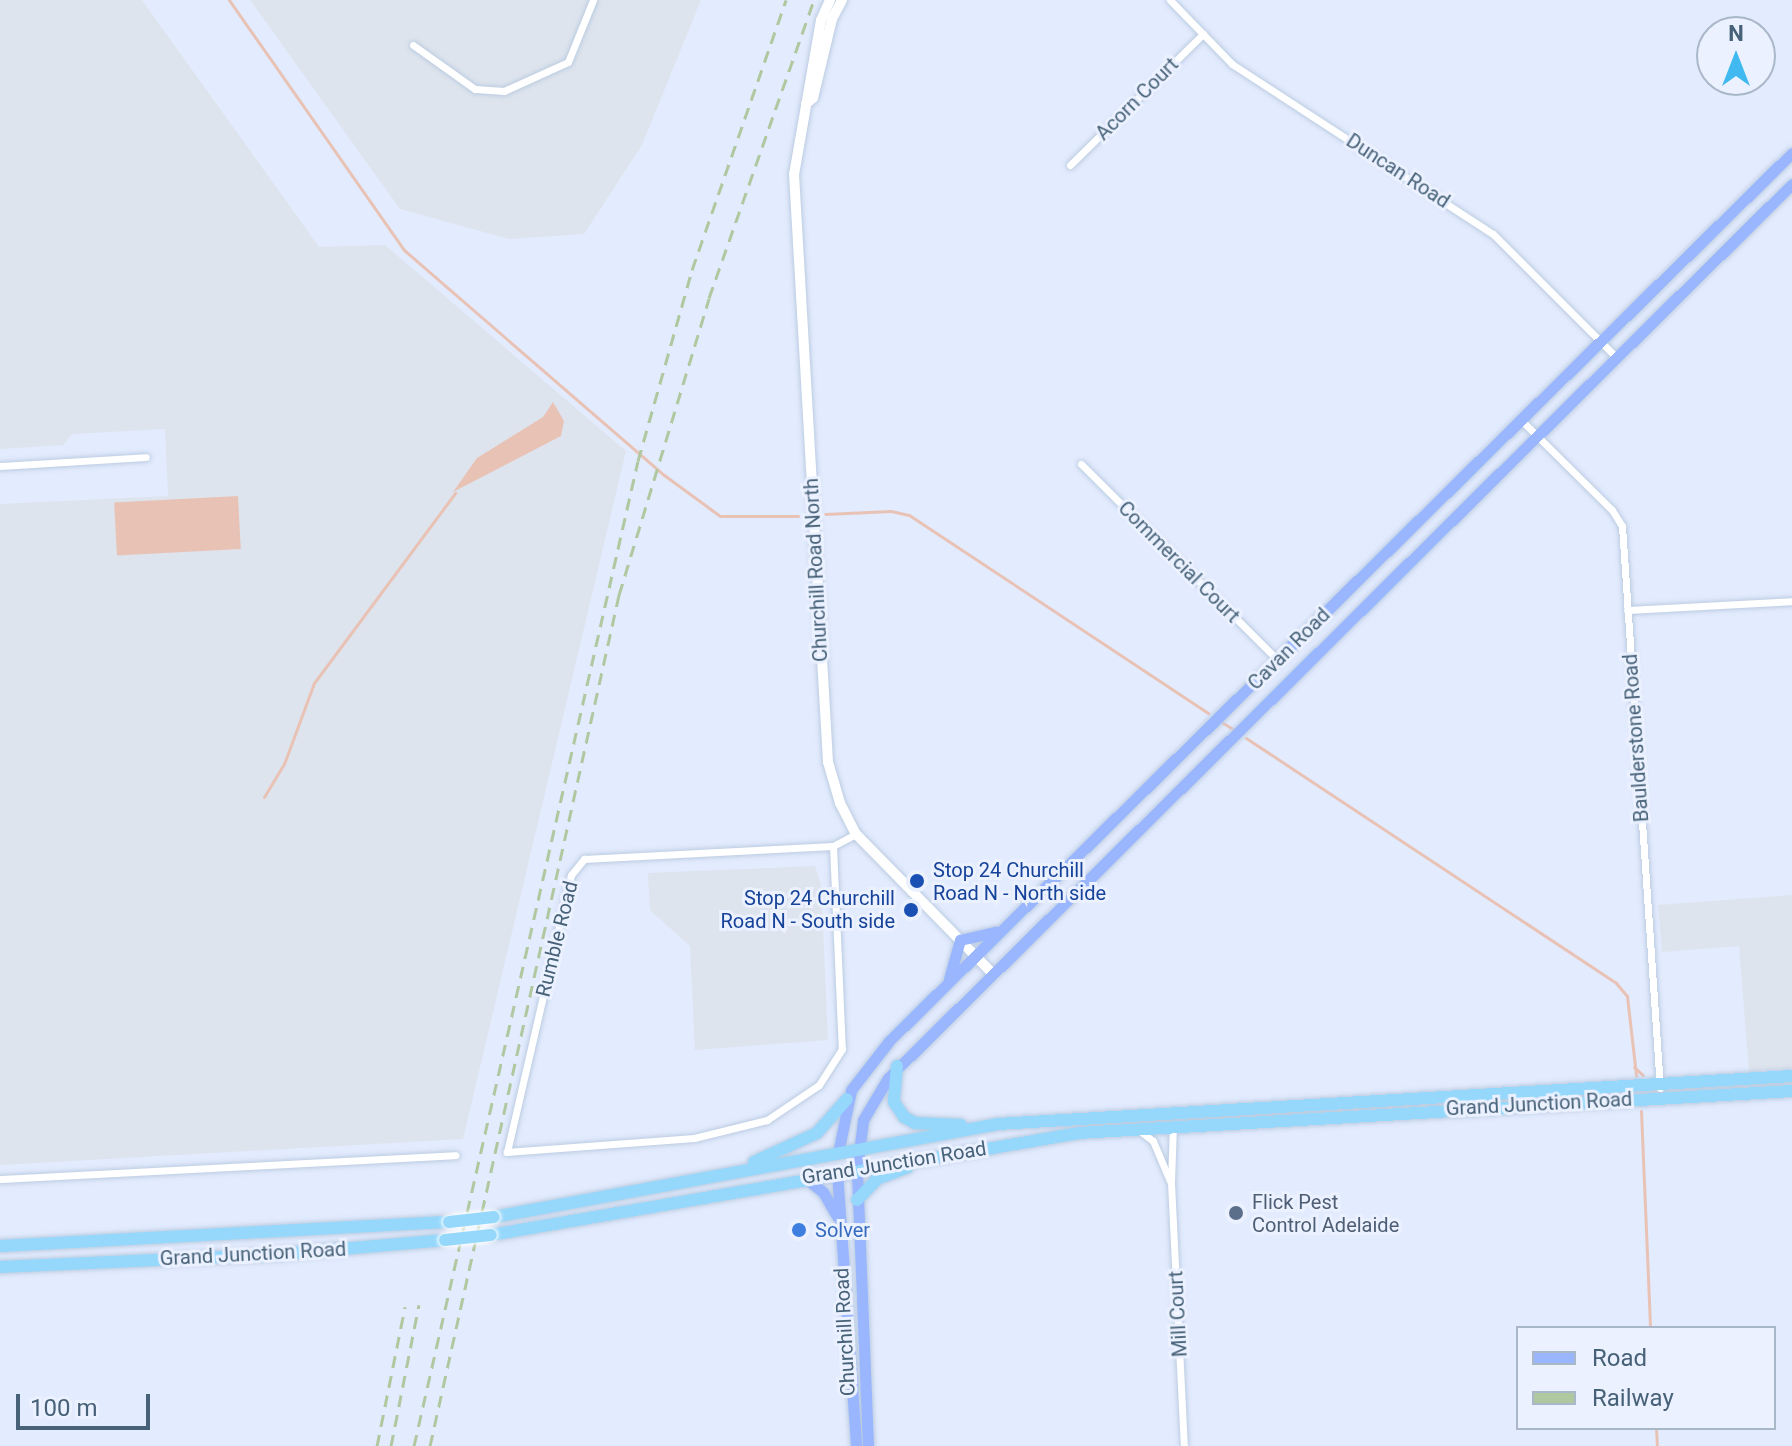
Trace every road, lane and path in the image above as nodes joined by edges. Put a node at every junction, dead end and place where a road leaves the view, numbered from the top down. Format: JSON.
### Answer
{"nodes":[{"id":1,"x":593,"y":0,"type":"edge"},
{"id":2,"x":830,"y":0,"type":"edge"},
{"id":3,"x":842,"y":0,"type":"edge"},
{"id":4,"x":1170,"y":0,"type":"edge"},
{"id":5,"x":1203,"y":34,"type":"junction"},
{"id":6,"x":413,"y":45,"type":"dead end"},
{"id":7,"x":806,"y":104,"type":"junction"},
{"id":8,"x":1792,"y":153,"type":"edge"},
{"id":9,"x":1070,"y":165,"type":"dead end"},
{"id":10,"x":1792,"y":184,"type":"edge"},
{"id":11,"x":1600,"y":342,"type":"junction"},
{"id":12,"x":1616,"y":357,"type":"junction"},
{"id":13,"x":1520,"y":419,"type":"junction"},
{"id":14,"x":1536,"y":435,"type":"junction"},
{"id":15,"x":146,"y":457,"type":"dead end"},
{"id":16,"x":1081,"y":464,"type":"dead end"},
{"id":17,"x":0,"y":466,"type":"edge"},
{"id":18,"x":1792,"y":601,"type":"edge"},
{"id":19,"x":1627,"y":610,"type":"junction"},
{"id":20,"x":1277,"y":659,"type":"junction"},
{"id":21,"x":856,"y":834,"type":"junction"},
{"id":22,"x":833,"y":846,"type":"junction"},
{"id":23,"x":1004,"y":929,"type":"junction"},
{"id":24,"x":960,"y":940,"type":"junction"},
{"id":25,"x":976,"y":956,"type":"junction"},
{"id":26,"x":994,"y":975,"type":"junction"},
{"id":27,"x":943,"y":990,"type":"junction"},
{"id":28,"x":897,"y":1066,"type":"junction"},
{"id":29,"x":1792,"y":1076,"type":"edge"},
{"id":30,"x":1660,"y":1091,"type":"junction"},
{"id":31,"x":1792,"y":1091,"type":"edge"},
{"id":32,"x":847,"y":1099,"type":"junction"},
{"id":33,"x":1445,"y":1103,"type":"junction"},
{"id":34,"x":1172,"y":1111,"type":"junction"},
{"id":35,"x":998,"y":1124,"type":"junction"},
{"id":36,"x":1173,"y":1125,"type":"junction"},
{"id":37,"x":1135,"y":1128,"type":"junction"},
{"id":38,"x":859,"y":1149,"type":"junction"},
{"id":39,"x":961,"y":1151,"type":"junction"},
{"id":40,"x":838,"y":1153,"type":"junction"},
{"id":41,"x":455,"y":1155,"type":"dead end"},
{"id":42,"x":857,"y":1169,"type":"junction"},
{"id":43,"x":837,"y":1172,"type":"junction"},
{"id":44,"x":717,"y":1175,"type":"junction"},
{"id":45,"x":805,"y":1178,"type":"junction"},
{"id":46,"x":0,"y":1179,"type":"edge"},
{"id":47,"x":1171,"y":1183,"type":"junction"},
{"id":48,"x":857,"y":1200,"type":"junction"},
{"id":49,"x":841,"y":1228,"type":"junction"},
{"id":50,"x":0,"y":1246,"type":"edge"},
{"id":51,"x":0,"y":1267,"type":"edge"},
{"id":52,"x":856,"y":1446,"type":"edge"},
{"id":53,"x":868,"y":1446,"type":"edge"},
{"id":54,"x":1184,"y":1446,"type":"edge"}],
"edges":[{"from":1,"to":6,"type":"street"},
{"from":2,"to":7,"type":"street","name":"Churchill Road North"},
{"from":3,"to":7,"type":"street","name":"Churchill Road North"},
{"from":4,"to":5,"type":"street","name":"Duncan Road"},
{"from":5,"to":9,"type":"street","name":"Acorn Court"},
{"from":5,"to":11,"type":"street","name":"Duncan Road"},
{"from":7,"to":21,"type":"street","name":"Churchill Road North"},
{"from":8,"to":11,"type":"main road","name":"Cavan Road"},
{"from":10,"to":12,"type":"main road","name":"Cavan Road"},
{"from":11,"to":12,"type":"street","name":"Duncan Road"},
{"from":11,"to":13,"type":"main road","name":"Cavan Road"},
{"from":12,"to":14,"type":"main road","name":"Cavan Road"},
{"from":13,"to":14,"type":"street","name":"Baulderstone Road"},
{"from":13,"to":20,"type":"main road","name":"Cavan Road"},
{"from":14,"to":19,"type":"street","name":"Baulderstone Road"},
{"from":14,"to":26,"type":"main road","name":"Cavan Road"},
{"from":15,"to":17,"type":"street"},
{"from":16,"to":20,"type":"street","name":"Commercial Court"},
{"from":18,"to":19,"type":"street"},
{"from":19,"to":30,"type":"street","name":"Baulderstone Road"},
{"from":20,"to":23,"type":"main road","name":"Cavan Road"},
{"from":21,"to":22,"type":"street","name":"Rumble Road"},
{"from":21,"to":24,"type":"street","name":"Churchill Road North"},
{"from":22,"to":22,"type":"street","name":"Rumble Road"},
{"from":23,"to":24,"type":"main road"},
{"from":23,"to":25,"type":"main road","name":"Cavan Road"},
{"from":24,"to":25,"type":"street","name":"Churchill Road North"},
{"from":24,"to":27,"type":"main road"},
{"from":25,"to":26,"type":"street","name":"Churchill Road North"},
{"from":25,"to":27,"type":"main road","name":"Cavan Road"},
{"from":26,"to":28,"type":"main road","name":"Cavan Road"},
{"from":27,"to":32,"type":"main road","name":"Cavan Road"},
{"from":28,"to":35,"type":"highway"},
{"from":28,"to":38,"type":"main road","name":"Cavan Road"},
{"from":29,"to":30,"type":"highway","name":"Grand Junction Road"},
{"from":30,"to":31,"type":"highway","name":"Grand Junction Road"},
{"from":30,"to":33,"type":"highway","name":"Grand Junction Road"},
{"from":32,"to":40,"type":"main road","name":"Cavan Road"},
{"from":32,"to":44,"type":"highway"},
{"from":33,"to":34,"type":"highway","name":"Grand Junction Road"},
{"from":33,"to":36,"type":"highway","name":"Grand Junction Road"},
{"from":34,"to":35,"type":"highway","name":"Grand Junction Road"},
{"from":34,"to":36,"type":"street","name":"Mill Court"},
{"from":35,"to":38,"type":"highway","name":"Grand Junction Road"},
{"from":36,"to":37,"type":"highway","name":"Grand Junction Road"},
{"from":36,"to":47,"type":"street","name":"Mill Court"},
{"from":37,"to":39,"type":"highway","name":"Grand Junction Road"},
{"from":37,"to":47,"type":"street","name":"Mill Court"},
{"from":38,"to":40,"type":"highway","name":"Grand Junction Road"},
{"from":38,"to":42,"type":"main road","name":"Cavan Road"},
{"from":39,"to":42,"type":"highway","name":"Grand Junction Road"},
{"from":39,"to":48,"type":"highway"},
{"from":40,"to":43,"type":"highway","name":"Cavan Road"},
{"from":40,"to":44,"type":"highway","name":"Grand Junction Road"},
{"from":41,"to":46,"type":"street"},
{"from":42,"to":43,"type":"highway","name":"Grand Junction Road"},
{"from":42,"to":48,"type":"main road","name":"Churchill Road"},
{"from":43,"to":45,"type":"highway","name":"Grand Junction Road"},
{"from":43,"to":49,"type":"main road","name":"Churchill Road"},
{"from":44,"to":50,"type":"highway","name":"Grand Junction Road","bridge":true},
{"from":45,"to":49,"type":"main road"},
{"from":45,"to":51,"type":"highway","name":"Grand Junction Road","bridge":true},
{"from":47,"to":54,"type":"street","name":"Mill Court"},
{"from":48,"to":53,"type":"main road","name":"Churchill Road"},
{"from":49,"to":52,"type":"main road","name":"Churchill Road"}]}
